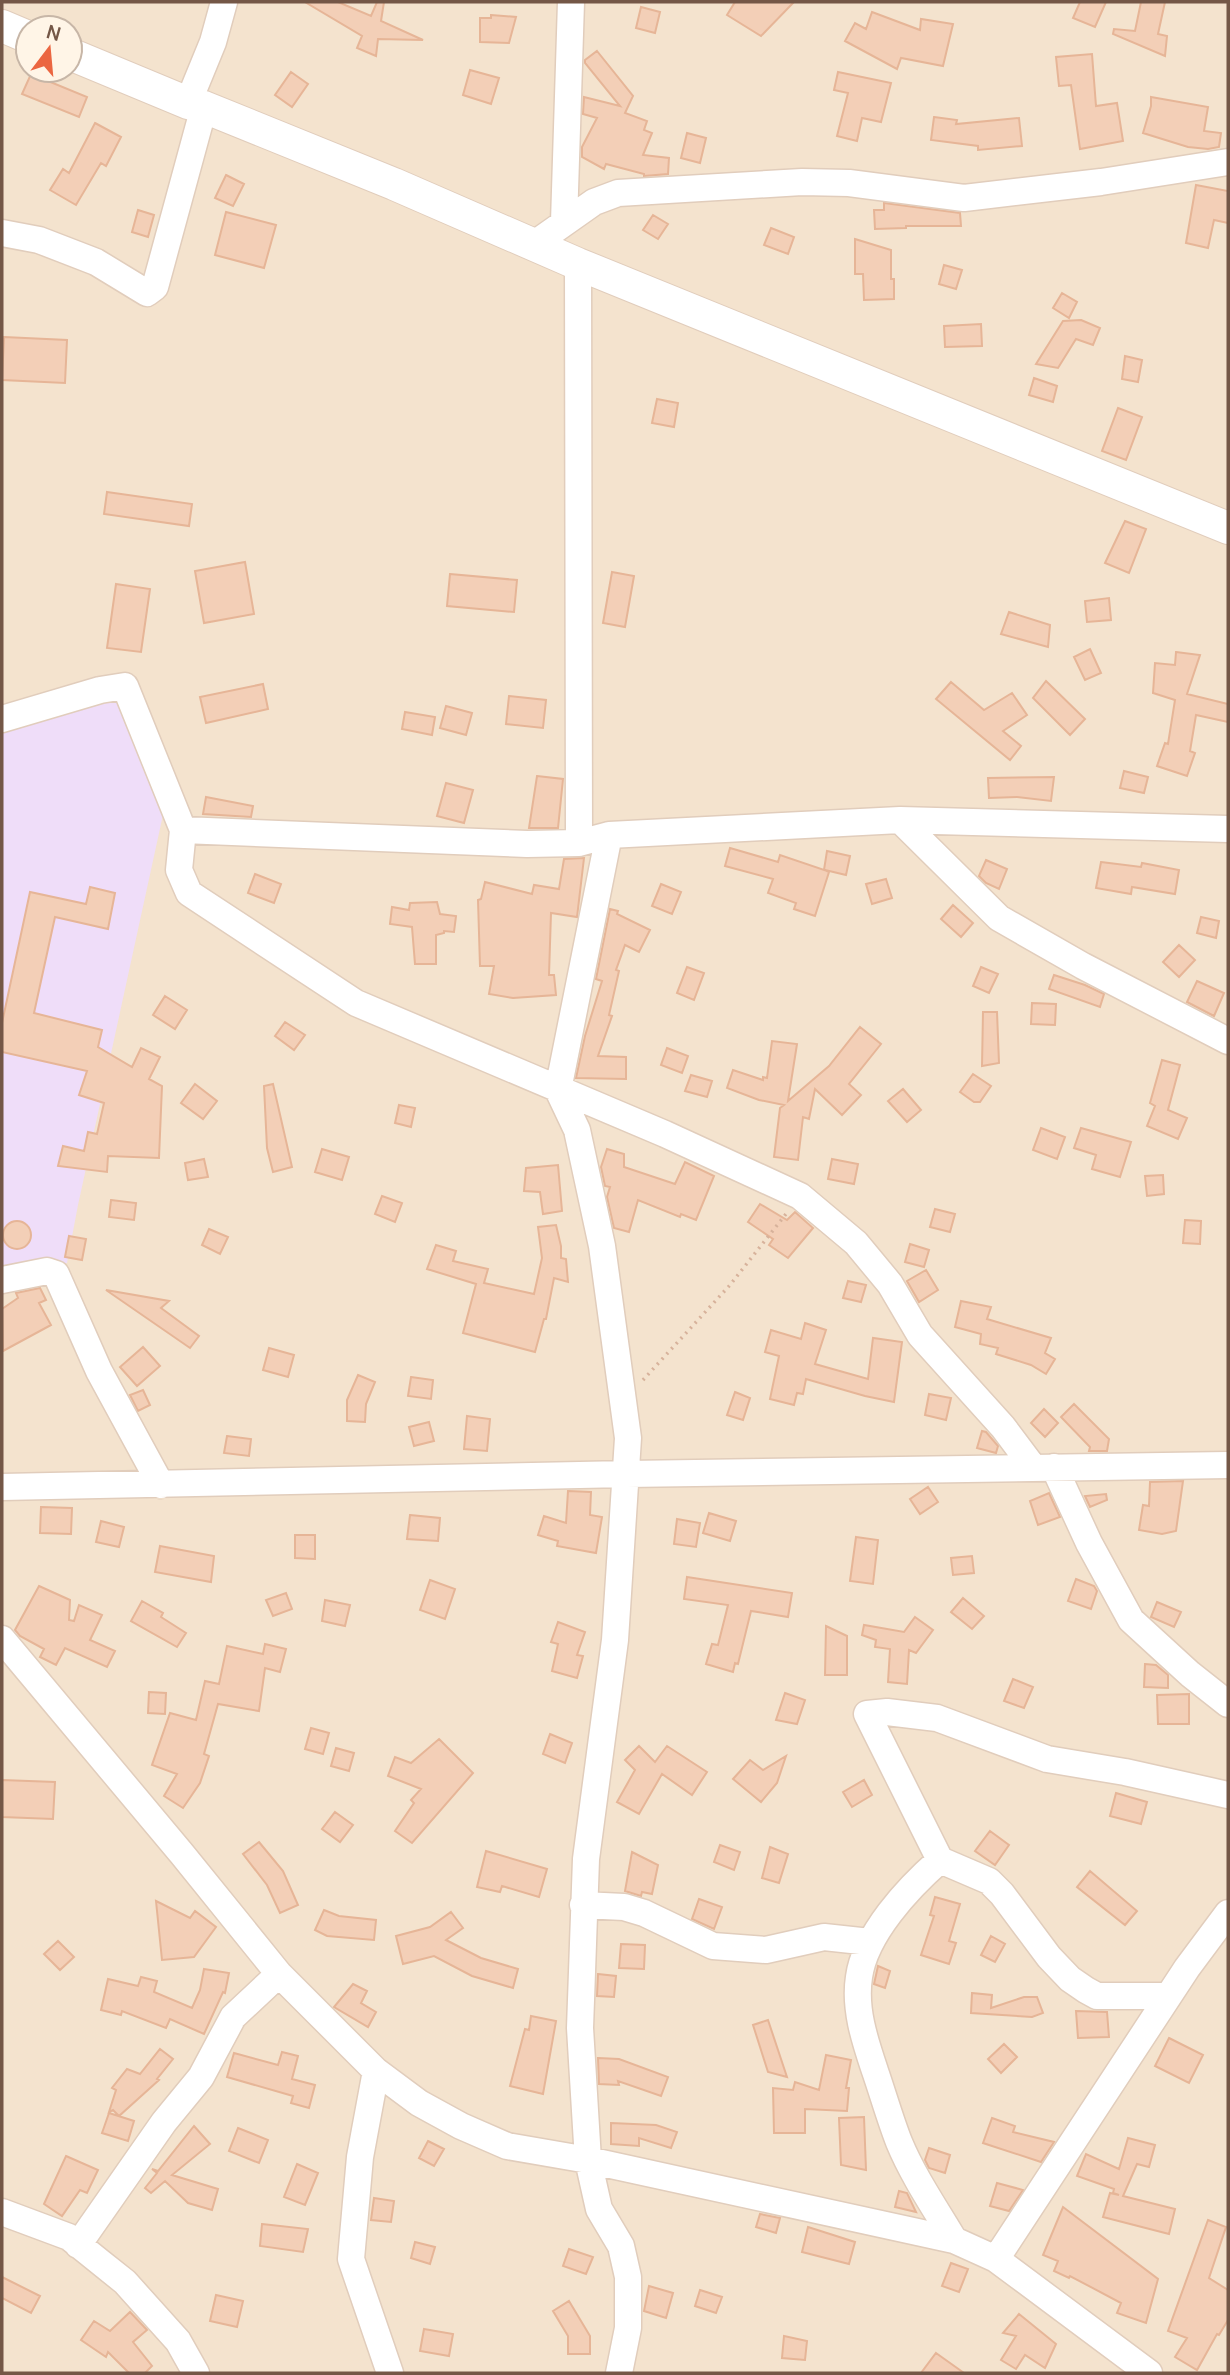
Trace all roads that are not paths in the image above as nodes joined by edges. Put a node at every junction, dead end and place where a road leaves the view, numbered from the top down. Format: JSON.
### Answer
{"nodes":[{"id":1,"x":224,"y":2,"type":"edge"},
{"id":2,"x":571,"y":2,"type":"edge"},
{"id":3,"x":84,"y":60,"type":"edge"},
{"id":4,"x":196,"y":105,"type":"junction"},
{"id":5,"x":1228,"y":162,"type":"edge"},
{"id":6,"x":564,"y":222,"type":"junction"},
{"id":7,"x":2,"y":233,"type":"edge"},
{"id":8,"x":533,"y":245,"type":"junction"},
{"id":9,"x":578,"y":264,"type":"junction"},
{"id":10,"x":1228,"y":528,"type":"edge"},
{"id":11,"x":2,"y":719,"type":"edge"},
{"id":12,"x":900,"y":820,"type":"junction"},
{"id":13,"x":1228,"y":829,"type":"edge"},
{"id":14,"x":183,"y":830,"type":"junction"},
{"id":15,"x":609,"y":835,"type":"junction"},
{"id":16,"x":579,"y":843,"type":"junction"},
{"id":17,"x":1228,"y":1041,"type":"edge"},
{"id":18,"x":558,"y":1090,"type":"junction"},
{"id":19,"x":2,"y":1280,"type":"edge"},
{"id":20,"x":1228,"y":1465,"type":"edge"},
{"id":21,"x":1043,"y":1467,"type":"junction"},
{"id":22,"x":627,"y":1474,"type":"junction"},
{"id":23,"x":161,"y":1485,"type":"junction"},
{"id":24,"x":2,"y":1487,"type":"edge"},
{"id":25,"x":2,"y":1639,"type":"edge"},
{"id":26,"x":1228,"y":1704,"type":"edge"},
{"id":27,"x":1228,"y":1794,"type":"edge"},
{"id":28,"x":940,"y":1860,"type":"junction"},
{"id":29,"x":583,"y":1905,"type":"junction"},
{"id":30,"x":1228,"y":1913,"type":"edge"},
{"id":31,"x":870,"y":1942,"type":"junction"},
{"id":32,"x":279,"y":1974,"type":"junction"},
{"id":33,"x":1168,"y":1996,"type":"junction"},
{"id":34,"x":376,"y":2071,"type":"junction"},
{"id":35,"x":588,"y":2160,"type":"junction"},
{"id":36,"x":2,"y":2212,"type":"edge"},
{"id":37,"x":954,"y":2240,"type":"junction"},
{"id":38,"x":78,"y":2245,"type":"junction"},
{"id":39,"x":996,"y":2259,"type":"junction"},
{"id":40,"x":197,"y":2373,"type":"edge"},
{"id":41,"x":390,"y":2373,"type":"edge"},
{"id":42,"x":619,"y":2373,"type":"edge"},
{"id":43,"x":1149,"y":2373,"type":"edge"}],
"edges":[{"from":1,"to":4,"type":"street"},
{"from":2,"to":6,"type":"street"},
{"from":3,"to":4,"type":"street"},
{"from":4,"to":7,"type":"street"},
{"from":4,"to":8,"type":"street"},
{"from":5,"to":6,"type":"street"},
{"from":6,"to":8,"type":"street"},
{"from":8,"to":9,"type":"street"},
{"from":9,"to":10,"type":"street"},
{"from":9,"to":16,"type":"street"},
{"from":11,"to":14,"type":"street"},
{"from":12,"to":13,"type":"street"},
{"from":12,"to":15,"type":"street"},
{"from":12,"to":17,"type":"street"},
{"from":14,"to":16,"type":"street"},
{"from":14,"to":18,"type":"street"},
{"from":15,"to":16,"type":"street"},
{"from":15,"to":18,"type":"street"},
{"from":18,"to":21,"type":"street"},
{"from":18,"to":22,"type":"street"},
{"from":19,"to":23,"type":"street"},
{"from":20,"to":21,"type":"street"},
{"from":21,"to":22,"type":"street"},
{"from":21,"to":26,"type":"street"},
{"from":22,"to":23,"type":"street"},
{"from":22,"to":29,"type":"street"},
{"from":23,"to":24,"type":"street"},
{"from":25,"to":32,"type":"street"},
{"from":27,"to":28,"type":"street"},
{"from":28,"to":31,"type":"street"},
{"from":28,"to":33,"type":"street"},
{"from":29,"to":31,"type":"street"},
{"from":29,"to":35,"type":"street"},
{"from":30,"to":33,"type":"street"},
{"from":31,"to":37,"type":"street"},
{"from":32,"to":34,"type":"street"},
{"from":32,"to":38,"type":"street"},
{"from":33,"to":39,"type":"street"},
{"from":34,"to":35,"type":"street"},
{"from":34,"to":41,"type":"street"},
{"from":35,"to":37,"type":"street"},
{"from":35,"to":42,"type":"street"},
{"from":36,"to":38,"type":"street"},
{"from":37,"to":39,"type":"street"},
{"from":38,"to":40,"type":"street"},
{"from":39,"to":43,"type":"street"}]}
